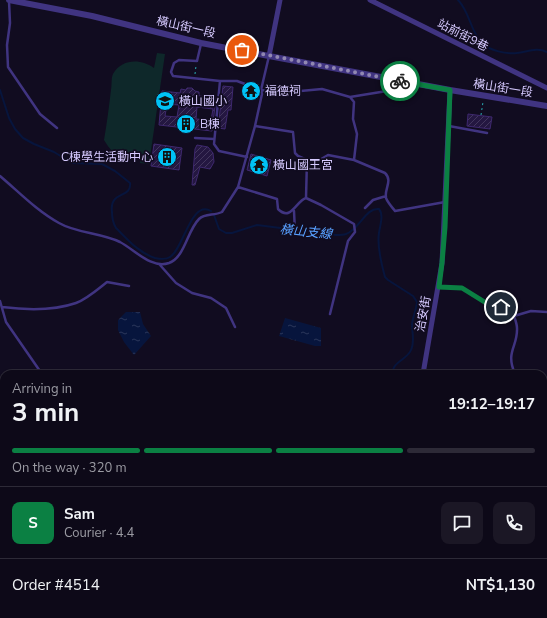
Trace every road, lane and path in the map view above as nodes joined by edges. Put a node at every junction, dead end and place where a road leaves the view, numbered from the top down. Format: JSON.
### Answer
{"nodes":[{"id":1,"x":9,"y":0,"type":"edge"},
{"id":2,"x":280,"y":0,"type":"edge"},
{"id":3,"x":371,"y":0,"type":"edge"},
{"id":4,"x":201,"y":42,"type":"junction"},
{"id":5,"x":269,"y":56,"type":"junction"},
{"id":6,"x":197,"y":61,"type":"junction"},
{"id":7,"x":194,"y":78,"type":"junction"},
{"id":8,"x":220,"y":81,"type":"junction"},
{"id":9,"x":401,"y":81,"type":"junction"},
{"id":10,"x":547,"y":88,"type":"edge"},
{"id":11,"x":261,"y":90,"type":"junction"},
{"id":12,"x":450,"y":90,"type":"junction"},
{"id":13,"x":484,"y":96,"type":"junction"},
{"id":14,"x":350,"y":97,"type":"junction"},
{"id":15,"x":547,"y":106,"type":"edge"},
{"id":16,"x":481,"y":115,"type":"dead end"},
{"id":17,"x":255,"y":126,"type":"junction"},
{"id":18,"x":448,"y":126,"type":"junction"},
{"id":19,"x":57,"y":128,"type":"dead end"},
{"id":20,"x":486,"y":133,"type":"dead end"},
{"id":21,"x":195,"y":138,"type":"dead end"},
{"id":22,"x":214,"y":139,"type":"junction"},
{"id":23,"x":247,"y":157,"type":"junction"},
{"id":24,"x":307,"y":160,"type":"junction"},
{"id":25,"x":354,"y":160,"type":"junction"},
{"id":26,"x":0,"y":176,"type":"edge"},
{"id":27,"x":238,"y":187,"type":"junction"},
{"id":28,"x":386,"y":196,"type":"junction"},
{"id":29,"x":306,"y":198,"type":"junction"},
{"id":30,"x":445,"y":202,"type":"junction"},
{"id":31,"x":365,"y":208,"type":"dead end"},
{"id":32,"x":294,"y":211,"type":"junction"},
{"id":33,"x":295,"y":232,"type":"dead end"},
{"id":34,"x":159,"y":264,"type":"junction"},
{"id":35,"x":129,"y":286,"type":"dead end"},
{"id":36,"x":439,"y":287,"type":"junction"},
{"id":37,"x":0,"y":301,"type":"edge"},
{"id":38,"x":2,"y":307,"type":"junction"},
{"id":39,"x":547,"y":312,"type":"edge"},
{"id":40,"x":330,"y":314,"type":"dead end"},
{"id":41,"x":514,"y":316,"type":"junction"},
{"id":42,"x":235,"y":327,"type":"dead end"},
{"id":43,"x":39,"y":370,"type":"edge"},
{"id":44,"x":423,"y":370,"type":"edge"},
{"id":45,"x":513,"y":370,"type":"edge"}],
"edges":[{"from":1,"to":4,"type":"street","name":"橫山街一段"},
{"from":1,"to":19,"type":"lane"},
{"from":2,"to":5,"type":"street"},
{"from":3,"to":10,"type":"street","name":"站前街9巷"},
{"from":4,"to":5,"type":"street","name":"橫山街一段"},
{"from":4,"to":6,"type":"lane"},
{"from":5,"to":9,"type":"street","name":"橫山街一段"},
{"from":5,"to":11,"type":"lane"},
{"from":6,"to":7,"type":"path"},
{"from":6,"to":7,"type":"lane"},
{"from":7,"to":8,"type":"lane"},
{"from":8,"to":11,"type":"lane"},
{"from":8,"to":22,"type":"lane"},
{"from":9,"to":12,"type":"street","name":"橫山街一段"},
{"from":9,"to":14,"type":"lane"},
{"from":11,"to":14,"type":"lane"},
{"from":11,"to":17,"type":"lane"},
{"from":12,"to":13,"type":"street","name":"橫山街一段"},
{"from":12,"to":18,"type":"street","name":"治安街"},
{"from":13,"to":15,"type":"street","name":"橫山街一段"},
{"from":13,"to":16,"type":"path"},
{"from":14,"to":25,"type":"lane"},
{"from":17,"to":23,"type":"lane"},
{"from":17,"to":24,"type":"lane"},
{"from":18,"to":20,"type":"lane"},
{"from":18,"to":30,"type":"street","name":"治安街"},
{"from":21,"to":22,"type":"lane"},
{"from":22,"to":23,"type":"lane"},
{"from":23,"to":27,"type":"lane"},
{"from":24,"to":25,"type":"lane"},
{"from":24,"to":29,"type":"lane"},
{"from":25,"to":28,"type":"lane"},
{"from":26,"to":34,"type":"lane"},
{"from":27,"to":32,"type":"lane"},
{"from":27,"to":34,"type":"lane"},
{"from":28,"to":30,"type":"lane"},
{"from":28,"to":31,"type":"lane"},
{"from":29,"to":32,"type":"lane"},
{"from":29,"to":40,"type":"lane"},
{"from":30,"to":36,"type":"street","name":"治安街"},
{"from":32,"to":33,"type":"lane"},
{"from":34,"to":42,"type":"lane"},
{"from":35,"to":38,"type":"lane"},
{"from":36,"to":41,"type":"lane"},
{"from":36,"to":44,"type":"street","name":"治安街"},
{"from":37,"to":38,"type":"lane"},
{"from":38,"to":43,"type":"lane"},
{"from":39,"to":41,"type":"lane"},
{"from":41,"to":45,"type":"lane"}]}
